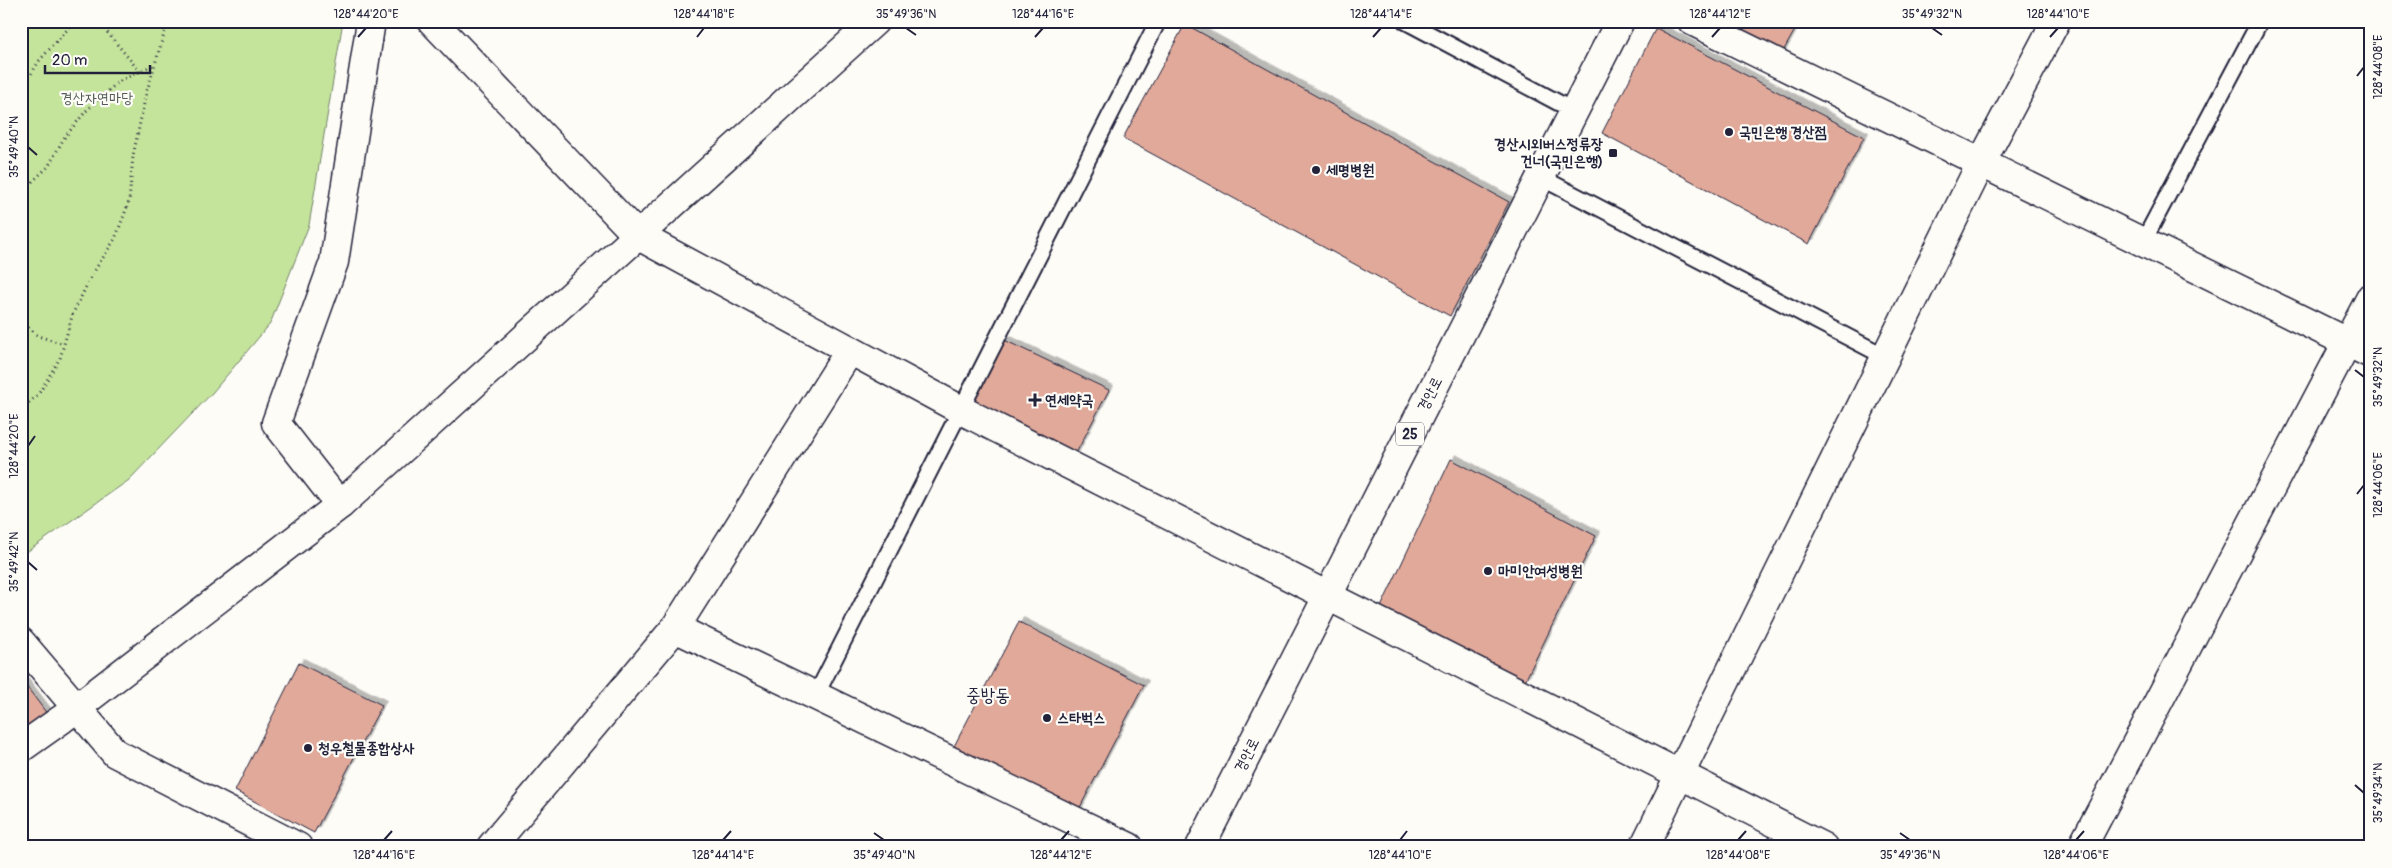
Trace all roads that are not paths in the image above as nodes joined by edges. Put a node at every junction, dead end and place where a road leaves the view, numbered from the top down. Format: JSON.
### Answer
{"nodes":[{"id":1,"x":371,"y":21,"type":"edge"},
{"id":2,"x":432,"y":21,"type":"edge"},
{"id":3,"x":875,"y":21,"type":"edge"},
{"id":4,"x":1158,"y":21,"type":"edge"},
{"id":5,"x":1405,"y":21,"type":"edge"},
{"id":6,"x":1620,"y":21,"type":"edge"},
{"id":7,"x":1692,"y":21,"type":"edge"},
{"id":8,"x":2056,"y":21,"type":"edge"},
{"id":9,"x":2260,"y":21,"type":"edge"},
{"id":10,"x":1574,"y":111,"type":"junction"},
{"id":11,"x":1981,"y":163,"type":"junction"},
{"id":12,"x":1540,"y":177,"type":"junction"},
{"id":13,"x":637,"y":235,"type":"junction"},
{"id":14,"x":2143,"y":242,"type":"junction"},
{"id":15,"x":2371,"y":297,"type":"edge"},
{"id":16,"x":2359,"y":348,"type":"edge"},
{"id":17,"x":850,"y":350,"type":"junction"},
{"id":18,"x":1886,"y":357,"type":"junction"},
{"id":19,"x":961,"y":410,"type":"junction"},
{"id":20,"x":340,"y":504,"type":"junction"},
{"id":21,"x":1328,"y":595,"type":"junction"},
{"id":22,"x":676,"y":628,"type":"junction"},
{"id":23,"x":21,"y":642,"type":"edge"},
{"id":24,"x":816,"y":695,"type":"junction"},
{"id":25,"x":75,"y":708,"type":"junction"},
{"id":26,"x":21,"y":748,"type":"edge"},
{"id":27,"x":1680,"y":776,"type":"junction"},
{"id":28,"x":298,"y":847,"type":"edge"},
{"id":29,"x":491,"y":847,"type":"edge"},
{"id":30,"x":1129,"y":847,"type":"edge"},
{"id":31,"x":1200,"y":847,"type":"edge"},
{"id":32,"x":1644,"y":847,"type":"edge"},
{"id":33,"x":1822,"y":847,"type":"edge"},
{"id":34,"x":2082,"y":847,"type":"edge"}],
"edges":[{"from":1,"to":20,"type":"street"},
{"from":2,"to":13,"type":"street"},
{"from":3,"to":13,"type":"street"},
{"from":4,"to":19,"type":"lane"},
{"from":5,"to":10,"type":"lane"},
{"from":6,"to":10,"type":"street","name":"경안로","number":"25"},
{"from":7,"to":11,"type":"street"},
{"from":8,"to":11,"type":"street"},
{"from":9,"to":14,"type":"lane"},
{"from":10,"to":12,"type":"street","name":"경안로","number":"25"},
{"from":11,"to":14,"type":"street"},
{"from":11,"to":18,"type":"street"},
{"from":12,"to":18,"type":"lane"},
{"from":12,"to":21,"type":"street","name":"경안로","number":"25"},
{"from":13,"to":17,"type":"street"},
{"from":13,"to":20,"type":"street"},
{"from":14,"to":16,"type":"street"},
{"from":15,"to":16,"type":"street"},
{"from":16,"to":34,"type":"street"},
{"from":17,"to":19,"type":"street"},
{"from":17,"to":22,"type":"street"},
{"from":18,"to":27,"type":"street"},
{"from":19,"to":21,"type":"street"},
{"from":19,"to":24,"type":"lane"},
{"from":20,"to":25,"type":"street"},
{"from":21,"to":27,"type":"street"},
{"from":21,"to":31,"type":"street","name":"경안로","number":"25"},
{"from":22,"to":24,"type":"street"},
{"from":22,"to":29,"type":"street"},
{"from":23,"to":25,"type":"street"},
{"from":24,"to":30,"type":"street"},
{"from":25,"to":26,"type":"street"},
{"from":25,"to":28,"type":"street"},
{"from":27,"to":32,"type":"street"},
{"from":27,"to":33,"type":"street"}]}
